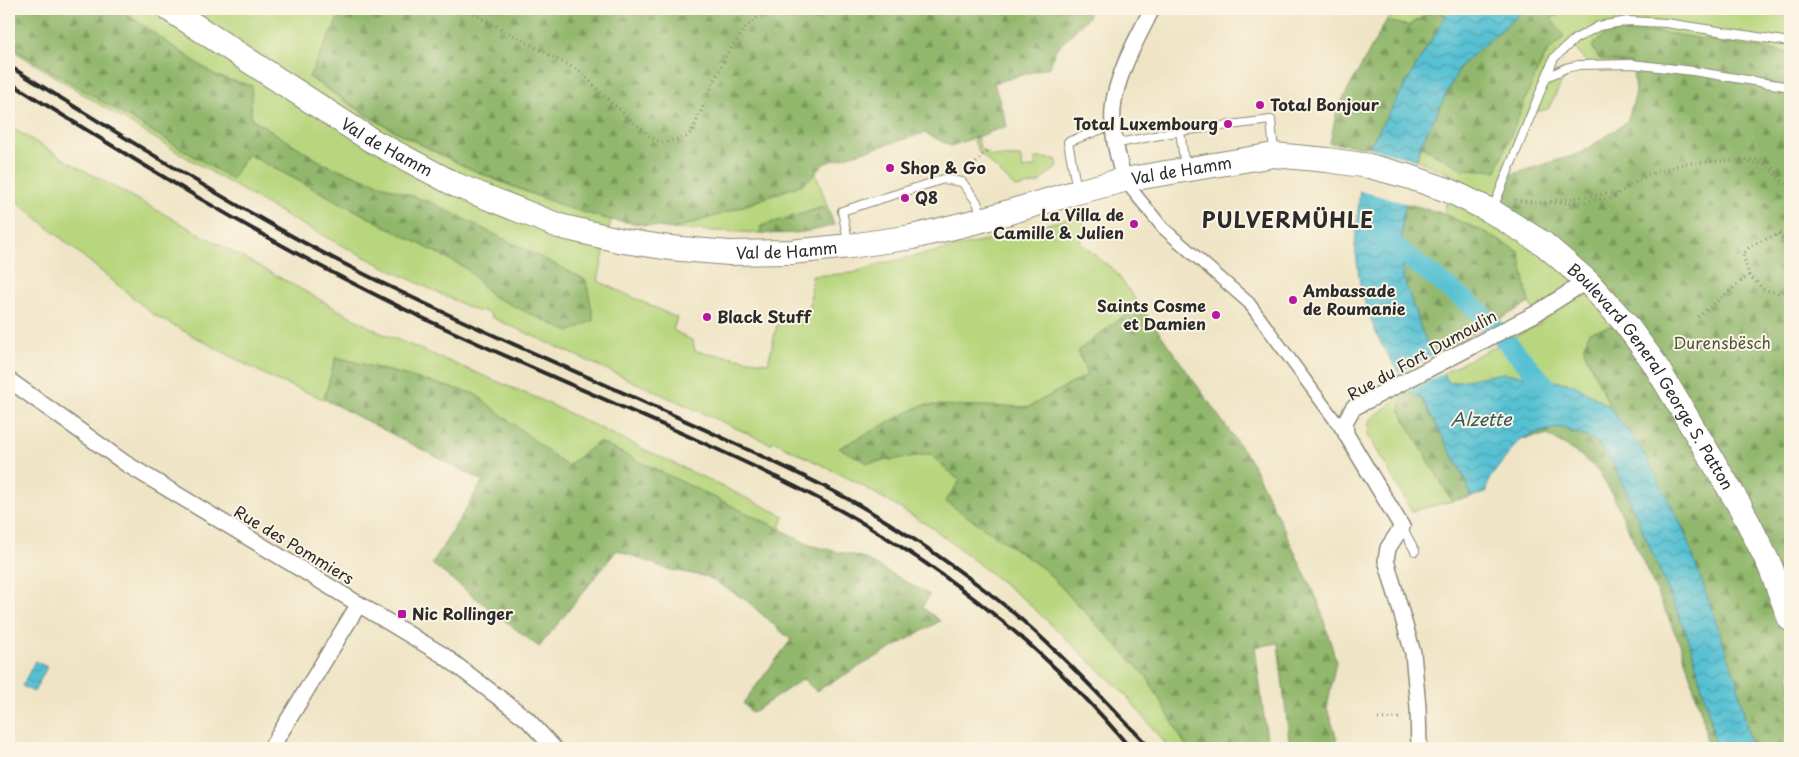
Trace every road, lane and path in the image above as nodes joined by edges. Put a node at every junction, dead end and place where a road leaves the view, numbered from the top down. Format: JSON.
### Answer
{"nodes":[{"id":1,"x":169,"y":9,"type":"edge"},
{"id":2,"x":465,"y":9,"type":"edge"},
{"id":3,"x":768,"y":9,"type":"edge"},
{"id":4,"x":1056,"y":9,"type":"edge"},
{"id":5,"x":1152,"y":9,"type":"edge"},
{"id":6,"x":1065,"y":13,"type":"dead end"},
{"id":7,"x":1790,"y":42,"type":"edge"},
{"id":8,"x":1546,"y":77,"type":"junction"},
{"id":9,"x":1790,"y":87,"type":"edge"},
{"id":10,"x":1113,"y":125,"type":"junction"},
{"id":11,"x":1180,"y":131,"type":"junction"},
{"id":12,"x":1114,"y":144,"type":"junction"},
{"id":13,"x":991,"y":150,"type":"dead end"},
{"id":14,"x":1274,"y":155,"type":"junction"},
{"id":15,"x":1185,"y":169,"type":"junction"},
{"id":16,"x":1124,"y":180,"type":"junction"},
{"id":17,"x":962,"y":182,"type":"junction"},
{"id":18,"x":1450,"y":191,"type":"joint"},
{"id":19,"x":1077,"y":192,"type":"junction"},
{"id":20,"x":1790,"y":192,"type":"edge"},
{"id":21,"x":1494,"y":204,"type":"junction"},
{"id":22,"x":982,"y":220,"type":"junction"},
{"id":23,"x":1790,"y":231,"type":"edge"},
{"id":24,"x":1778,"y":234,"type":"junction"},
{"id":25,"x":850,"y":246,"type":"junction"},
{"id":26,"x":1790,"y":246,"type":"edge"},
{"id":27,"x":1749,"y":275,"type":"junction"},
{"id":28,"x":1587,"y":281,"type":"junction"},
{"id":29,"x":1790,"y":288,"type":"edge"},
{"id":30,"x":1698,"y":317,"type":"dead end"},
{"id":31,"x":9,"y":380,"type":"edge"},
{"id":32,"x":1346,"y":434,"type":"junction"},
{"id":33,"x":1402,"y":527,"type":"junction"},
{"id":34,"x":1415,"y":551,"type":"dead end"},
{"id":35,"x":359,"y":604,"type":"junction"},
{"id":36,"x":1790,"y":618,"type":"edge"},
{"id":37,"x":1378,"y":719,"type":"dead end"},
{"id":38,"x":1404,"y":727,"type":"dead end"},
{"id":39,"x":271,"y":748,"type":"edge"},
{"id":40,"x":554,"y":748,"type":"edge"},
{"id":41,"x":1419,"y":748,"type":"edge"}],
"edges":[{"from":1,"to":25,"type":"main road","name":"Val de Hamm"},
{"from":2,"to":3,"type":"path"},
{"from":4,"to":6,"type":"path"},
{"from":5,"to":10,"type":"street"},
{"from":7,"to":8,"type":"lane"},
{"from":8,"to":9,"type":"lane"},
{"from":8,"to":21,"type":"lane"},
{"from":10,"to":12,"type":"street"},
{"from":10,"to":19,"type":"lane"},
{"from":11,"to":12,"type":"lane"},
{"from":11,"to":14,"type":"lane"},
{"from":11,"to":15,"type":"lane"},
{"from":12,"to":16,"type":"street"},
{"from":13,"to":17,"type":"path"},
{"from":14,"to":15,"type":"main road","name":"Val de Hamm"},
{"from":14,"to":18,"type":"main road","name":"Val de Hamm"},
{"from":15,"to":16,"type":"main road","name":"Val de Hamm"},
{"from":16,"to":19,"type":"main road","name":"Val de Hamm"},
{"from":16,"to":32,"type":"street"},
{"from":17,"to":22,"type":"lane"},
{"from":17,"to":25,"type":"lane"},
{"from":18,"to":21,"type":"main road","name":"Boulevard General George S. Patton"},
{"from":19,"to":22,"type":"main road","name":"Val de Hamm"},
{"from":20,"to":21,"type":"path"},
{"from":21,"to":28,"type":"main road","name":"Boulevard General George S. Patton"},
{"from":22,"to":25,"type":"main road","name":"Val de Hamm"},
{"from":23,"to":24,"type":"path"},
{"from":24,"to":26,"type":"path"},
{"from":24,"to":27,"type":"path"},
{"from":27,"to":29,"type":"path"},
{"from":27,"to":30,"type":"path"},
{"from":28,"to":32,"type":"street","name":"Rue du Fort Dumoulin"},
{"from":28,"to":36,"type":"main road","name":"Boulevard General George S. Patton"},
{"from":31,"to":35,"type":"street","name":"Rue des Pommiers"},
{"from":32,"to":33,"type":"street"},
{"from":33,"to":34,"type":"lane"},
{"from":33,"to":41,"type":"street"},
{"from":35,"to":39,"type":"street"},
{"from":35,"to":40,"type":"street","name":"Rue des Pommiers"},
{"from":37,"to":38,"type":"path"}]}
